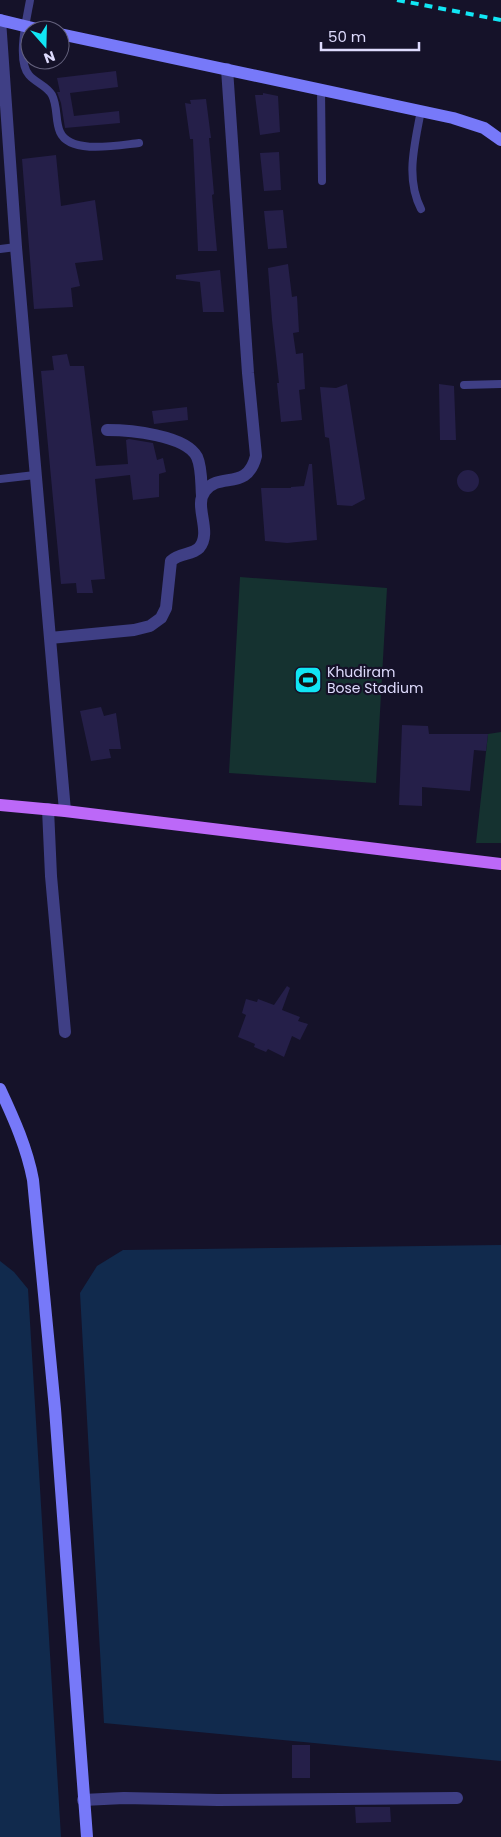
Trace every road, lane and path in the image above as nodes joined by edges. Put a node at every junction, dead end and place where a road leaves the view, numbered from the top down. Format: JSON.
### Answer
{"nodes":[{"id":1,"x":30,"y":0,"type":"edge"},
{"id":2,"x":0,"y":20,"type":"edge"},
{"id":3,"x":26,"y":20,"type":"edge"},
{"id":4,"x":20,"y":26,"type":"edge"},
{"id":5,"x":70,"y":36,"type":"edge"},
{"id":6,"x":227,"y":69,"type":"junction"},
{"id":7,"x":26,"y":70,"type":"edge"},
{"id":8,"x":321,"y":89,"type":"junction"},
{"id":9,"x":421,"y":110,"type":"junction"},
{"id":10,"x":501,"y":140,"type":"edge"},
{"id":11,"x":139,"y":143,"type":"dead end"},
{"id":12,"x":322,"y":181,"type":"dead end"},
{"id":13,"x":421,"y":209,"type":"dead end"},
{"id":14,"x":16,"y":247,"type":"junction"},
{"id":15,"x":0,"y":248,"type":"edge"},
{"id":16,"x":501,"y":384,"type":"edge"},
{"id":17,"x":464,"y":385,"type":"dead end"},
{"id":18,"x":107,"y":430,"type":"dead end"},
{"id":19,"x":35,"y":475,"type":"junction"},
{"id":20,"x":0,"y":479,"type":"edge"},
{"id":21,"x":202,"y":496,"type":"junction"},
{"id":22,"x":50,"y":638,"type":"junction"},
{"id":23,"x":0,"y":805,"type":"edge"},
{"id":24,"x":48,"y":809,"type":"junction"},
{"id":25,"x":65,"y":811,"type":"junction"},
{"id":26,"x":501,"y":864,"type":"edge"},
{"id":27,"x":65,"y":1032,"type":"dead end"},
{"id":28,"x":0,"y":1089,"type":"edge"},
{"id":29,"x":457,"y":1798,"type":"dead end"},
{"id":30,"x":83,"y":1800,"type":"junction"},
{"id":31,"x":87,"y":1837,"type":"edge"}],
"edges":[{"from":1,"to":3,"type":"lane"},
{"from":2,"to":4,"type":"street"},
{"from":2,"to":14,"type":"street"},
{"from":5,"to":6,"type":"street"},
{"from":6,"to":8,"type":"street"},
{"from":6,"to":21,"type":"street"},
{"from":7,"to":11,"type":"lane"},
{"from":8,"to":9,"type":"street"},
{"from":8,"to":12,"type":"lane"},
{"from":9,"to":10,"type":"street"},
{"from":9,"to":13,"type":"lane"},
{"from":14,"to":15,"type":"lane"},
{"from":14,"to":19,"type":"street"},
{"from":16,"to":17,"type":"lane"},
{"from":18,"to":21,"type":"street"},
{"from":19,"to":20,"type":"lane"},
{"from":19,"to":22,"type":"street"},
{"from":21,"to":22,"type":"street"},
{"from":22,"to":25,"type":"street"},
{"from":23,"to":24,"type":"main road"},
{"from":24,"to":25,"type":"main road"},
{"from":24,"to":27,"type":"street"},
{"from":25,"to":26,"type":"main road"},
{"from":28,"to":30,"type":"street"},
{"from":29,"to":30,"type":"street"},
{"from":30,"to":31,"type":"street"}]}
